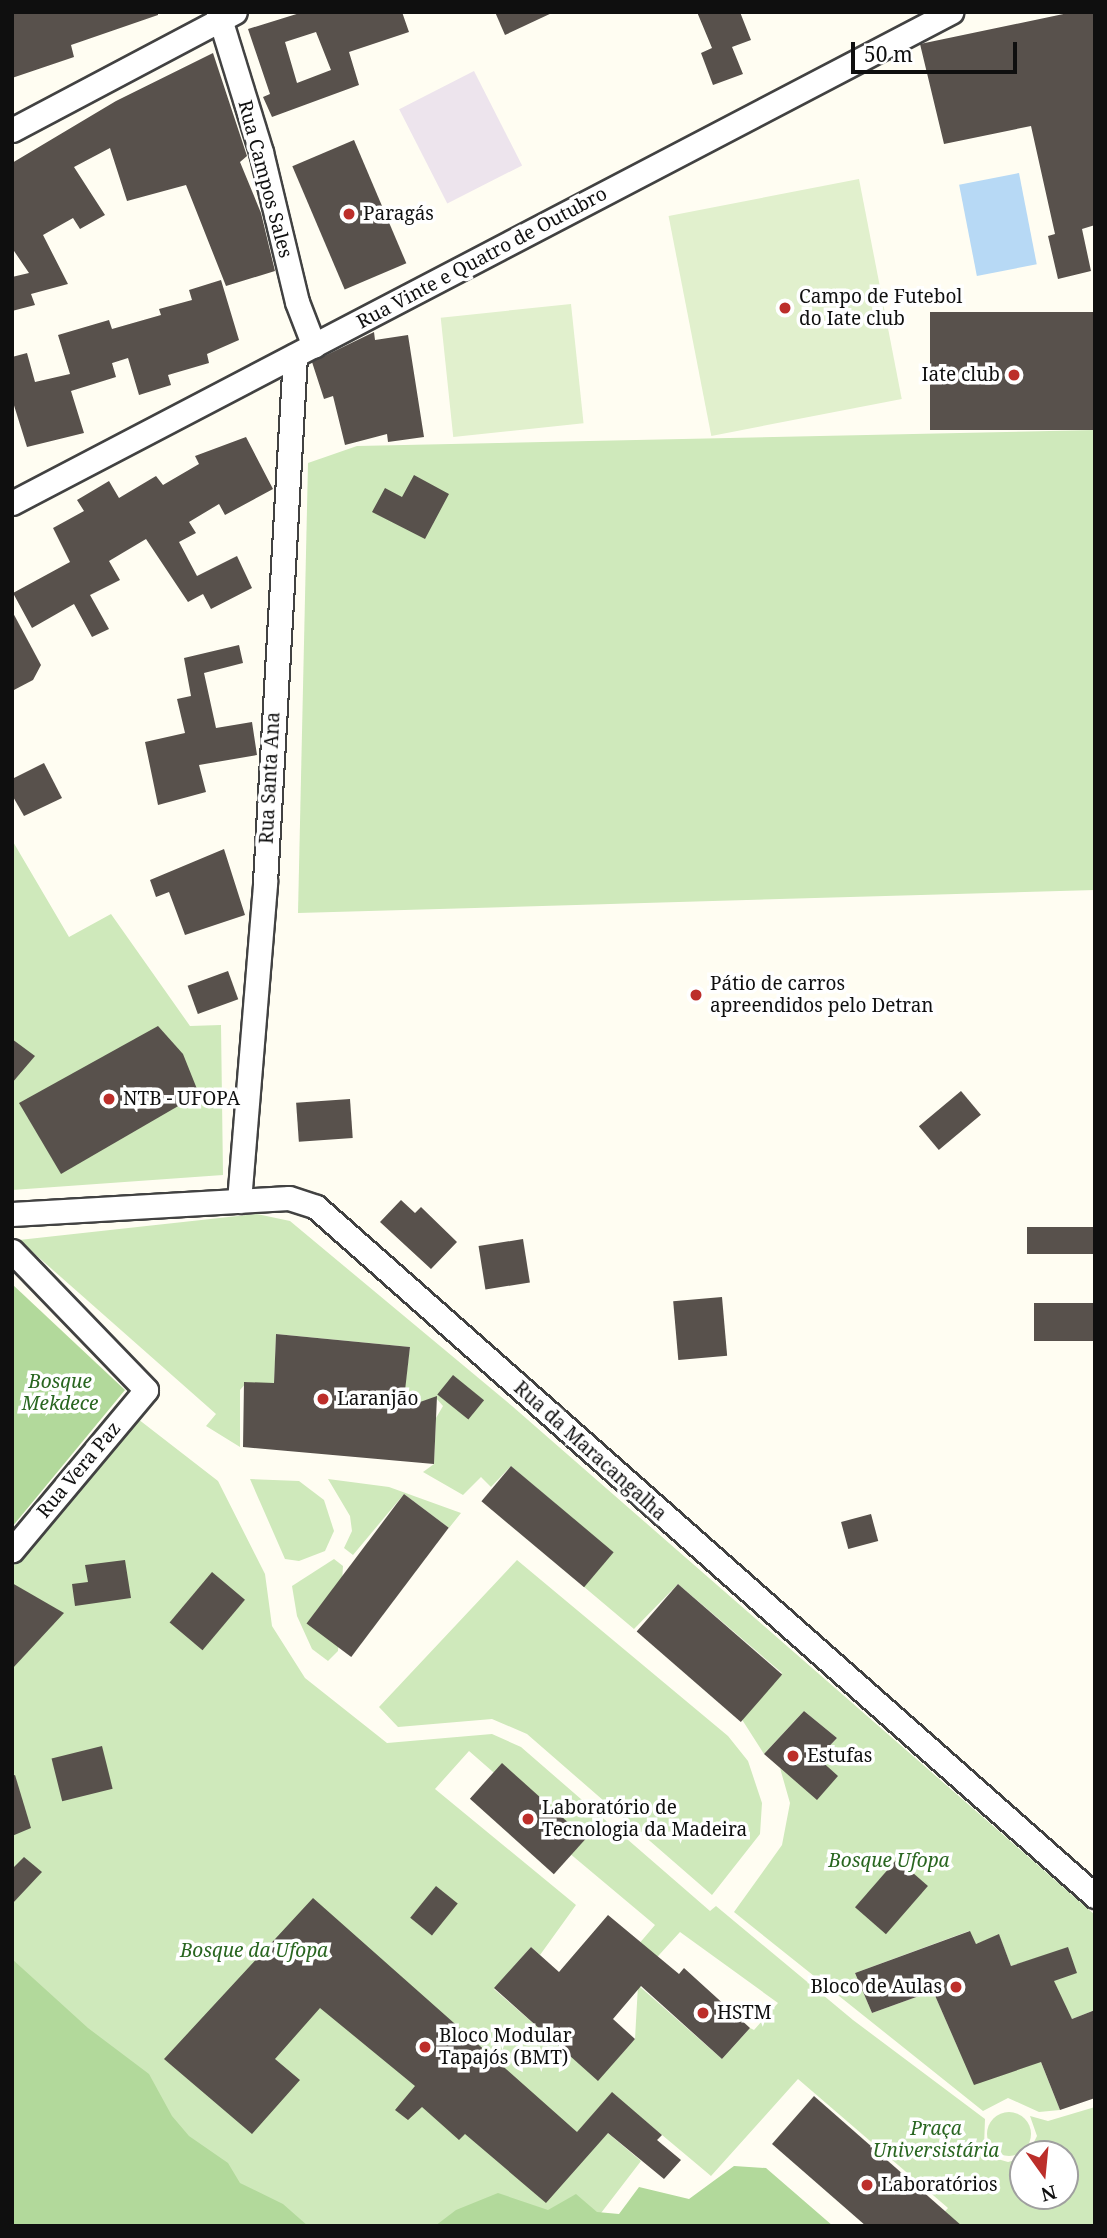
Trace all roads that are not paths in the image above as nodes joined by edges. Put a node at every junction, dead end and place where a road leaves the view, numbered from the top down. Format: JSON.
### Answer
{"nodes":[{"id":1,"x":951,"y":12,"type":"edge"},
{"id":2,"x":224,"y":15,"type":"edge"},
{"id":3,"x":12,"y":130,"type":"edge"},
{"id":4,"x":304,"y":351,"type":"junction"},
{"id":5,"x":12,"y":503,"type":"edge"},
{"id":6,"x":239,"y":1201,"type":"junction"},
{"id":7,"x":12,"y":1214,"type":"edge"},
{"id":8,"x":12,"y":1251,"type":"edge"},
{"id":9,"x":12,"y":1550,"type":"edge"},
{"id":10,"x":1095,"y":1896,"type":"edge"}],
"edges":[{"from":1,"to":4,"type":"street","name":"Rua Vinte e Quatro de Outubro"},
{"from":2,"to":3,"type":"street"},
{"from":2,"to":4,"type":"street","name":"Rua Campos Sales"},
{"from":4,"to":5,"type":"street","name":"Rua Vinte e Quatro de Outubro"},
{"from":4,"to":6,"type":"street","name":"Rua Santa Ana"},
{"from":6,"to":7,"type":"street","name":"Rua da Maracangalha"},
{"from":6,"to":10,"type":"street","name":"Rua da Maracangalha"},
{"from":8,"to":9,"type":"street","name":"Rua Vera Paz"}]}
